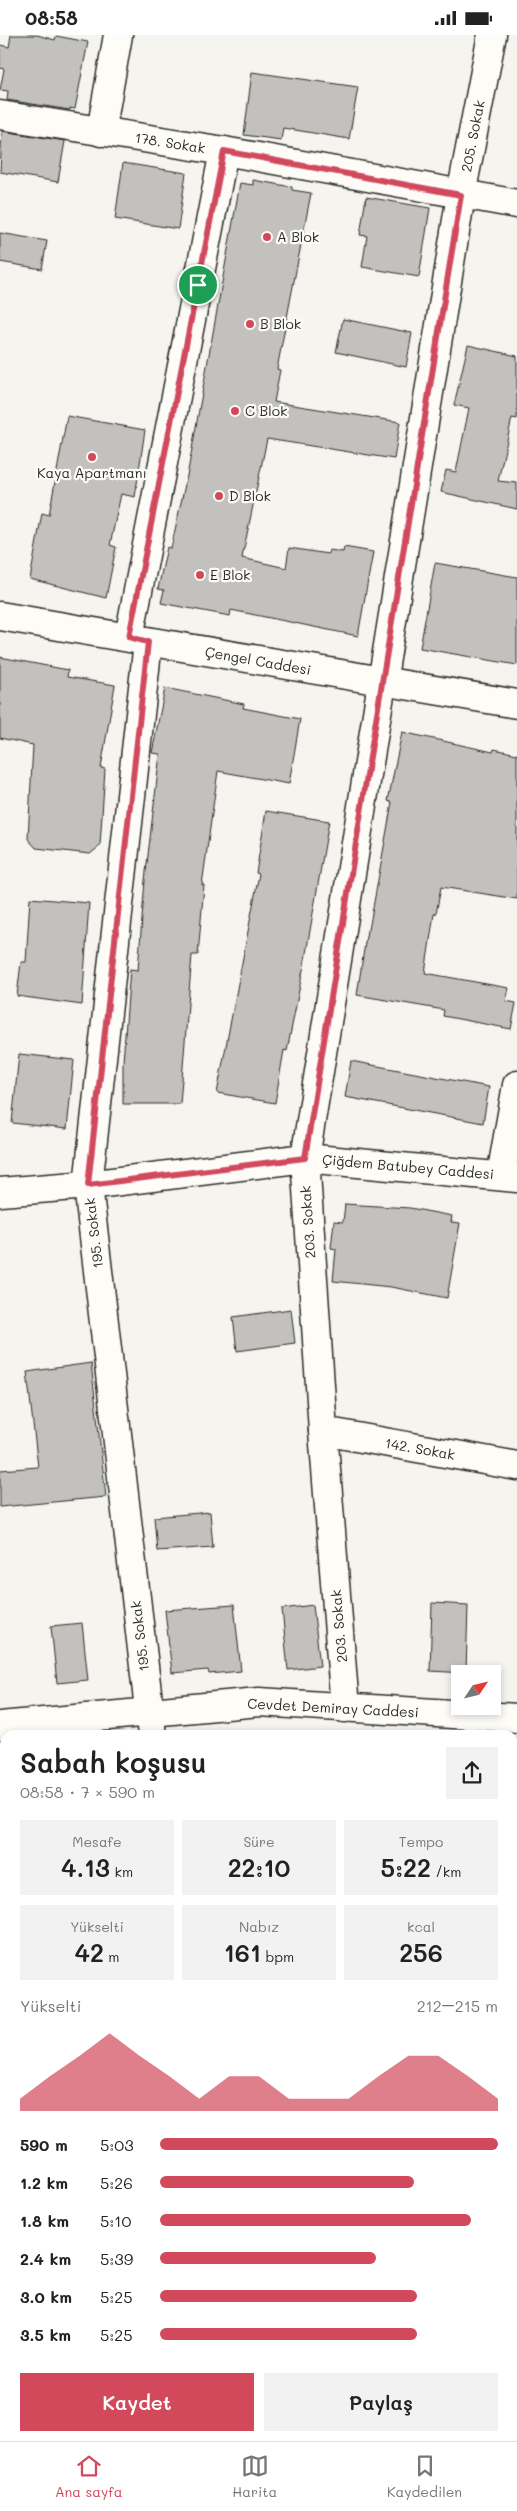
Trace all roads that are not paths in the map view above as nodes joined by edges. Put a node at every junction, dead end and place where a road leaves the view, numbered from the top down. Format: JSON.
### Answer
{"nodes":[{"id":1,"x":118,"y":35,"type":"edge"},
{"id":2,"x":492,"y":35,"type":"edge"},
{"id":3,"x":0,"y":115,"type":"edge"},
{"id":4,"x":101,"y":132,"type":"junction"},
{"id":5,"x":224,"y":151,"type":"junction"},
{"id":6,"x":461,"y":195,"type":"junction"},
{"id":7,"x":517,"y":204,"type":"edge"},
{"id":8,"x":0,"y":616,"type":"edge"},
{"id":9,"x":139,"y":639,"type":"junction"},
{"id":10,"x":382,"y":682,"type":"junction"},
{"id":11,"x":517,"y":704,"type":"edge"},
{"id":12,"x":517,"y":1085,"type":"edge"},
{"id":13,"x":305,"y":1158,"type":"junction"},
{"id":14,"x":509,"y":1177,"type":"edge"},
{"id":15,"x":88,"y":1185,"type":"junction"},
{"id":16,"x":0,"y":1192,"type":"edge"},
{"id":17,"x":323,"y":1431,"type":"junction"},
{"id":18,"x":517,"y":1466,"type":"edge"},
{"id":19,"x":345,"y":1708,"type":"junction"},
{"id":20,"x":517,"y":1719,"type":"edge"},
{"id":21,"x":151,"y":1724,"type":"edge"},
{"id":22,"x":0,"y":1726,"type":"edge"}],
"edges":[{"from":1,"to":4,"type":"street"},
{"from":2,"to":6,"type":"street","name":"205. Sokak"},
{"from":3,"to":4,"type":"street","name":"178. Sokak"},
{"from":4,"to":5,"type":"street","name":"178. Sokak"},
{"from":5,"to":6,"type":"street","name":"178. Sokak"},
{"from":5,"to":9,"type":"street","name":"195. Sokak"},
{"from":6,"to":7,"type":"street","name":"178. Sokak"},
{"from":6,"to":10,"type":"street","name":"205. Sokak"},
{"from":8,"to":9,"type":"street","name":"Çengel Caddesi"},
{"from":9,"to":10,"type":"street","name":"Çengel Caddesi"},
{"from":9,"to":15,"type":"street","name":"195. Sokak"},
{"from":10,"to":11,"type":"street","name":"Çengel Caddesi"},
{"from":10,"to":13,"type":"street","name":"203. Sokak"},
{"from":12,"to":14,"type":"street"},
{"from":13,"to":14,"type":"street","name":"Çiğdem Batubey Caddesi"},
{"from":13,"to":15,"type":"street","name":"Çiğdem Batubey Caddesi"},
{"from":13,"to":17,"type":"street","name":"203. Sokak"},
{"from":15,"to":16,"type":"street","name":"Çiğdem Batubey Caddesi"},
{"from":15,"to":21,"type":"street","name":"195. Sokak"},
{"from":17,"to":18,"type":"street","name":"142. Sokak"},
{"from":17,"to":19,"type":"street","name":"203. Sokak"},
{"from":19,"to":20,"type":"street","name":"Cevdet Demiray Caddesi"},
{"from":19,"to":21,"type":"street","name":"Cevdet Demiray Caddesi"},
{"from":21,"to":22,"type":"street","name":"Cevdet Demiray Caddesi"}]}
